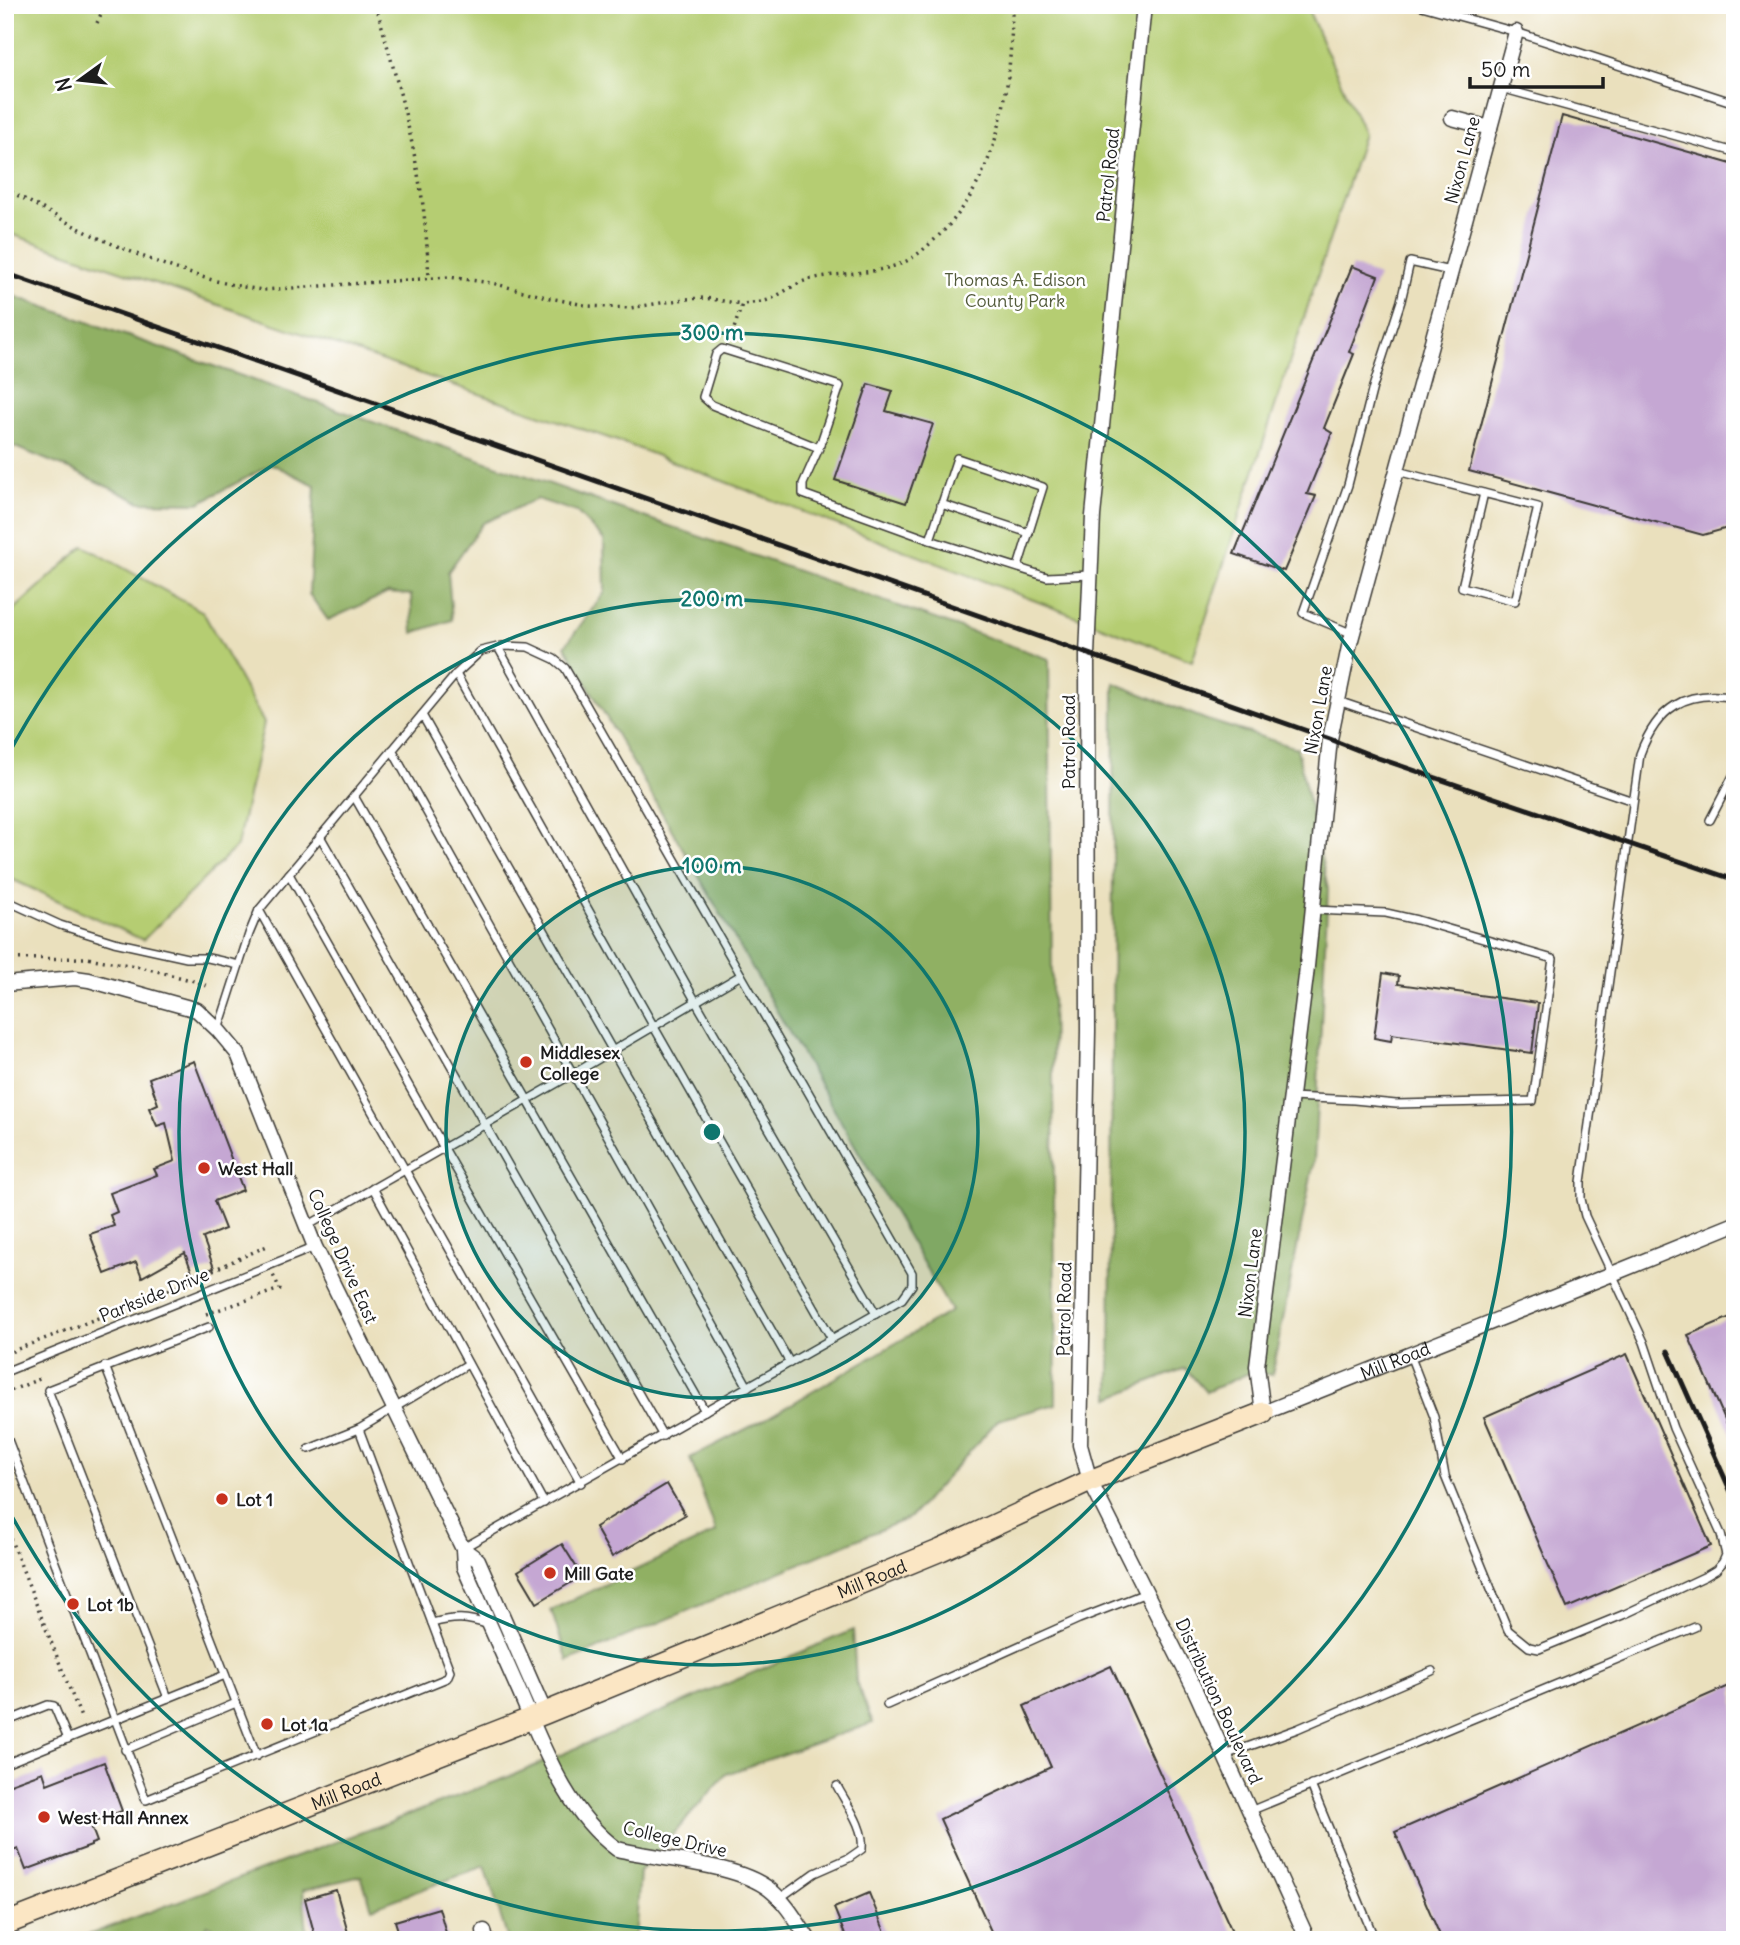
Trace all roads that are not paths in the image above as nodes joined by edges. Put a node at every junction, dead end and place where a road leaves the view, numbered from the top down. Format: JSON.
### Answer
{"nodes":[{"id":1,"x":1144,"y":5,"type":"edge"},
{"id":2,"x":1418,"y":5,"type":"edge"},
{"id":3,"x":1516,"y":32,"type":"junction"},
{"id":4,"x":1502,"y":88,"type":"junction"},
{"id":5,"x":1735,"y":103,"type":"edge"},
{"id":6,"x":1452,"y":118,"type":"dead end"},
{"id":7,"x":1490,"y":128,"type":"junction"},
{"id":8,"x":1735,"y":152,"type":"edge"},
{"id":9,"x":1451,"y":271,"type":"junction"},
{"id":10,"x":819,"y":448,"type":"junction"},
{"id":11,"x":1397,"y":471,"type":"junction"},
{"id":12,"x":1485,"y":493,"type":"junction"},
{"id":13,"x":941,"y":504,"type":"junction"},
{"id":14,"x":1029,"y":533,"type":"junction"},
{"id":15,"x":930,"y":540,"type":"junction"},
{"id":16,"x":1018,"y":568,"type":"junction"},
{"id":17,"x":1090,"y":575,"type":"junction"},
{"id":18,"x":1353,"y":634,"type":"junction"},
{"id":19,"x":498,"y":647,"type":"junction"},
{"id":20,"x":456,"y":674,"type":"junction"},
{"id":21,"x":1735,"y":698,"type":"edge"},
{"id":22,"x":1338,"y":701,"type":"junction"},
{"id":23,"x":422,"y":715,"type":"junction"},
{"id":24,"x":392,"y":750,"type":"junction"},
{"id":25,"x":1735,"y":772,"type":"edge"},
{"id":26,"x":354,"y":796,"type":"junction"},
{"id":27,"x":1633,"y":801,"type":"junction"},
{"id":28,"x":1710,"y":820,"type":"dead end"},
{"id":29,"x":320,"y":836,"type":"junction"},
{"id":30,"x":289,"y":874,"type":"junction"},
{"id":31,"x":5,"y":900,"type":"edge"},
{"id":32,"x":259,"y":910,"type":"junction"},
{"id":33,"x":1313,"y":910,"type":"junction"},
{"id":34,"x":239,"y":964,"type":"junction"},
{"id":35,"x":741,"y":975,"type":"junction"},
{"id":36,"x":5,"y":984,"type":"edge"},
{"id":37,"x":696,"y":1002,"type":"junction"},
{"id":38,"x":654,"y":1027,"type":"junction"},
{"id":39,"x":218,"y":1030,"type":"junction"},
{"id":40,"x":613,"y":1051,"type":"junction"},
{"id":41,"x":573,"y":1074,"type":"junction"},
{"id":42,"x":1291,"y":1097,"type":"junction"},
{"id":43,"x":527,"y":1099,"type":"junction"},
{"id":44,"x":485,"y":1124,"type":"junction"},
{"id":45,"x":443,"y":1148,"type":"junction"},
{"id":46,"x":405,"y":1170,"type":"junction"},
{"id":47,"x":373,"y":1188,"type":"junction"},
{"id":48,"x":1735,"y":1224,"type":"edge"},
{"id":49,"x":307,"y":1226,"type":"junction"},
{"id":50,"x":315,"y":1247,"type":"junction"},
{"id":51,"x":1612,"y":1274,"type":"junction"},
{"id":52,"x":876,"y":1314,"type":"junction"},
{"id":53,"x":209,"y":1326,"type":"dead end"},
{"id":54,"x":832,"y":1339,"type":"junction"},
{"id":55,"x":1410,"y":1354,"type":"junction"},
{"id":56,"x":790,"y":1363,"type":"junction"},
{"id":57,"x":468,"y":1364,"type":"junction"},
{"id":58,"x":105,"y":1366,"type":"junction"},
{"id":59,"x":5,"y":1372,"type":"edge"},
{"id":60,"x":748,"y":1387,"type":"junction"},
{"id":61,"x":394,"y":1408,"type":"junction"},
{"id":62,"x":705,"y":1412,"type":"junction"},
{"id":63,"x":1263,"y":1413,"type":"junction"},
{"id":64,"x":359,"y":1429,"type":"junction"},
{"id":65,"x":5,"y":1432,"type":"edge"},
{"id":66,"x":663,"y":1436,"type":"junction"},
{"id":67,"x":309,"y":1449,"type":"dead end"},
{"id":68,"x":623,"y":1459,"type":"junction"},
{"id":69,"x":1090,"y":1481,"type":"junction"},
{"id":70,"x":581,"y":1483,"type":"junction"},
{"id":71,"x":544,"y":1503,"type":"junction"},
{"id":72,"x":463,"y":1549,"type":"junction"},
{"id":73,"x":481,"y":1588,"type":"junction"},
{"id":74,"x":1146,"y":1592,"type":"junction"},
{"id":75,"x":432,"y":1623,"type":"junction"},
{"id":76,"x":489,"y":1625,"type":"junction"},
{"id":77,"x":1695,"y":1627,"type":"dead end"},
{"id":78,"x":1433,"y":1671,"type":"dead end"},
{"id":79,"x":225,"y":1675,"type":"junction"},
{"id":80,"x":168,"y":1698,"type":"junction"},
{"id":81,"x":236,"y":1703,"type":"junction"},
{"id":82,"x":887,"y":1706,"type":"dead end"},
{"id":83,"x":538,"y":1716,"type":"junction"},
{"id":84,"x":115,"y":1719,"type":"junction"},
{"id":85,"x":5,"y":1721,"type":"edge"},
{"id":86,"x":68,"y":1738,"type":"junction"},
{"id":87,"x":125,"y":1750,"type":"junction"},
{"id":88,"x":1225,"y":1755,"type":"junction"},
{"id":89,"x":257,"y":1756,"type":"junction"},
{"id":90,"x":5,"y":1764,"type":"edge"},
{"id":91,"x":1311,"y":1785,"type":"junction"},
{"id":92,"x":837,"y":1786,"type":"dead end"},
{"id":93,"x":1250,"y":1811,"type":"junction"},
{"id":94,"x":779,"y":1899,"type":"junction"},
{"id":95,"x":5,"y":1924,"type":"edge"},
{"id":96,"x":5,"y":1932,"type":"edge"},
{"id":97,"x":8,"y":1940,"type":"edge"},
{"id":98,"x":809,"y":1940,"type":"edge"},
{"id":99,"x":1308,"y":1940,"type":"edge"},
{"id":100,"x":1375,"y":1940,"type":"edge"}],
"edges":[{"from":1,"to":17,"type":"street","name":"Patrol Road"},
{"from":2,"to":3,"type":"lane"},
{"from":3,"to":4,"type":"street","name":"Nixon Lane"},
{"from":3,"to":5,"type":"lane"},
{"from":4,"to":7,"type":"street","name":"Nixon Lane"},
{"from":4,"to":8,"type":"lane"},
{"from":6,"to":7,"type":"street"},
{"from":7,"to":9,"type":"street","name":"Nixon Lane"},
{"from":9,"to":11,"type":"street","name":"Nixon Lane"},
{"from":9,"to":18,"type":"lane"},
{"from":10,"to":10,"type":"lane"},
{"from":10,"to":15,"type":"lane"},
{"from":11,"to":12,"type":"lane"},
{"from":11,"to":18,"type":"street","name":"Nixon Lane"},
{"from":12,"to":12,"type":"lane"},
{"from":13,"to":14,"type":"lane"},
{"from":13,"to":14,"type":"lane"},
{"from":13,"to":15,"type":"lane"},
{"from":14,"to":16,"type":"lane"},
{"from":15,"to":16,"type":"lane"},
{"from":16,"to":17,"type":"lane"},
{"from":17,"to":69,"type":"street","name":"Patrol Road"},
{"from":18,"to":22,"type":"street","name":"Nixon Lane"},
{"from":19,"to":20,"type":"lane"},
{"from":19,"to":35,"type":"lane"},
{"from":19,"to":37,"type":"lane"},
{"from":20,"to":23,"type":"lane"},
{"from":20,"to":38,"type":"lane"},
{"from":21,"to":27,"type":"lane"},
{"from":22,"to":27,"type":"lane"},
{"from":22,"to":33,"type":"street","name":"Nixon Lane"},
{"from":23,"to":24,"type":"lane"},
{"from":23,"to":40,"type":"lane"},
{"from":24,"to":26,"type":"lane"},
{"from":24,"to":41,"type":"lane"},
{"from":25,"to":28,"type":"lane"},
{"from":26,"to":29,"type":"lane"},
{"from":26,"to":43,"type":"lane"},
{"from":27,"to":51,"type":"lane"},
{"from":29,"to":30,"type":"lane"},
{"from":29,"to":44,"type":"lane"},
{"from":30,"to":32,"type":"lane"},
{"from":30,"to":45,"type":"lane"},
{"from":31,"to":34,"type":"lane"},
{"from":32,"to":34,"type":"lane"},
{"from":32,"to":46,"type":"lane"},
{"from":33,"to":42,"type":"street","name":"Nixon Lane"},
{"from":33,"to":42,"type":"lane"},
{"from":34,"to":39,"type":"lane"},
{"from":35,"to":37,"type":"lane"},
{"from":35,"to":52,"type":"lane"},
{"from":36,"to":39,"type":"street","name":"College Drive East"},
{"from":37,"to":38,"type":"lane"},
{"from":37,"to":52,"type":"lane"},
{"from":38,"to":40,"type":"lane"},
{"from":38,"to":54,"type":"lane"},
{"from":39,"to":49,"type":"street","name":"College Drive East"},
{"from":40,"to":41,"type":"lane"},
{"from":40,"to":56,"type":"lane"},
{"from":41,"to":43,"type":"lane"},
{"from":41,"to":60,"type":"lane"},
{"from":42,"to":63,"type":"street","name":"Nixon Lane"},
{"from":43,"to":44,"type":"lane"},
{"from":43,"to":62,"type":"lane"},
{"from":44,"to":45,"type":"lane"},
{"from":44,"to":66,"type":"lane"},
{"from":45,"to":46,"type":"lane"},
{"from":45,"to":68,"type":"lane"},
{"from":46,"to":47,"type":"lane"},
{"from":46,"to":70,"type":"lane"},
{"from":47,"to":49,"type":"lane"},
{"from":47,"to":57,"type":"lane"},
{"from":48,"to":51,"type":"street","name":"Mill Road"},
{"from":49,"to":50,"type":"street","name":"College Drive East"},
{"from":50,"to":59,"type":"lane","name":"Parkside Drive"},
{"from":50,"to":61,"type":"street","name":"College Drive East"},
{"from":51,"to":55,"type":"street","name":"Mill Road"},
{"from":51,"to":55,"type":"lane"},
{"from":52,"to":54,"type":"lane"},
{"from":53,"to":58,"type":"lane"},
{"from":54,"to":56,"type":"lane"},
{"from":55,"to":63,"type":"street","name":"Mill Road"},
{"from":56,"to":60,"type":"lane"},
{"from":57,"to":61,"type":"lane"},
{"from":57,"to":71,"type":"lane"},
{"from":58,"to":79,"type":"lane"},
{"from":58,"to":80,"type":"lane"},
{"from":60,"to":62,"type":"lane"},
{"from":61,"to":64,"type":"lane"},
{"from":61,"to":72,"type":"street","name":"College Drive East"},
{"from":62,"to":66,"type":"lane"},
{"from":63,"to":69,"type":"street","name":"Mill Road"},
{"from":64,"to":67,"type":"lane"},
{"from":64,"to":75,"type":"lane"},
{"from":65,"to":84,"type":"lane"},
{"from":66,"to":68,"type":"lane"},
{"from":68,"to":70,"type":"lane"},
{"from":69,"to":74,"type":"street","name":"Distribution Boulevard"},
{"from":69,"to":83,"type":"street","name":"Mill Road"},
{"from":70,"to":71,"type":"lane"},
{"from":71,"to":72,"type":"lane"},
{"from":72,"to":73,"type":"street","name":"College Drive East"},
{"from":73,"to":76,"type":"street","name":"College Drive East"},
{"from":73,"to":83,"type":"street","name":"College Drive East"},
{"from":74,"to":82,"type":"lane"},
{"from":74,"to":88,"type":"street","name":"Distribution Boulevard"},
{"from":75,"to":76,"type":"lane"},
{"from":75,"to":89,"type":"lane"},
{"from":76,"to":83,"type":"street","name":"College Drive East"},
{"from":77,"to":91,"type":"lane"},
{"from":78,"to":88,"type":"lane"},
{"from":79,"to":80,"type":"lane"},
{"from":79,"to":81,"type":"lane"},
{"from":80,"to":84,"type":"lane"},
{"from":81,"to":87,"type":"lane"},
{"from":81,"to":89,"type":"lane"},
{"from":83,"to":94,"type":"street","name":"College Drive"},
{"from":83,"to":95,"type":"street","name":"Mill Road"},
{"from":84,"to":86,"type":"lane"},
{"from":84,"to":87,"type":"lane"},
{"from":85,"to":86,"type":"lane"},
{"from":86,"to":90,"type":"lane"},
{"from":87,"to":89,"type":"lane"},
{"from":88,"to":93,"type":"street","name":"Distribution Boulevard"},
{"from":91,"to":93,"type":"lane"},
{"from":91,"to":100,"type":"lane"},
{"from":92,"to":94,"type":"lane"},
{"from":93,"to":99,"type":"street","name":"Distribution Boulevard"},
{"from":94,"to":98,"type":"street","name":"College Drive"},
{"from":96,"to":97,"type":"street"}]}
